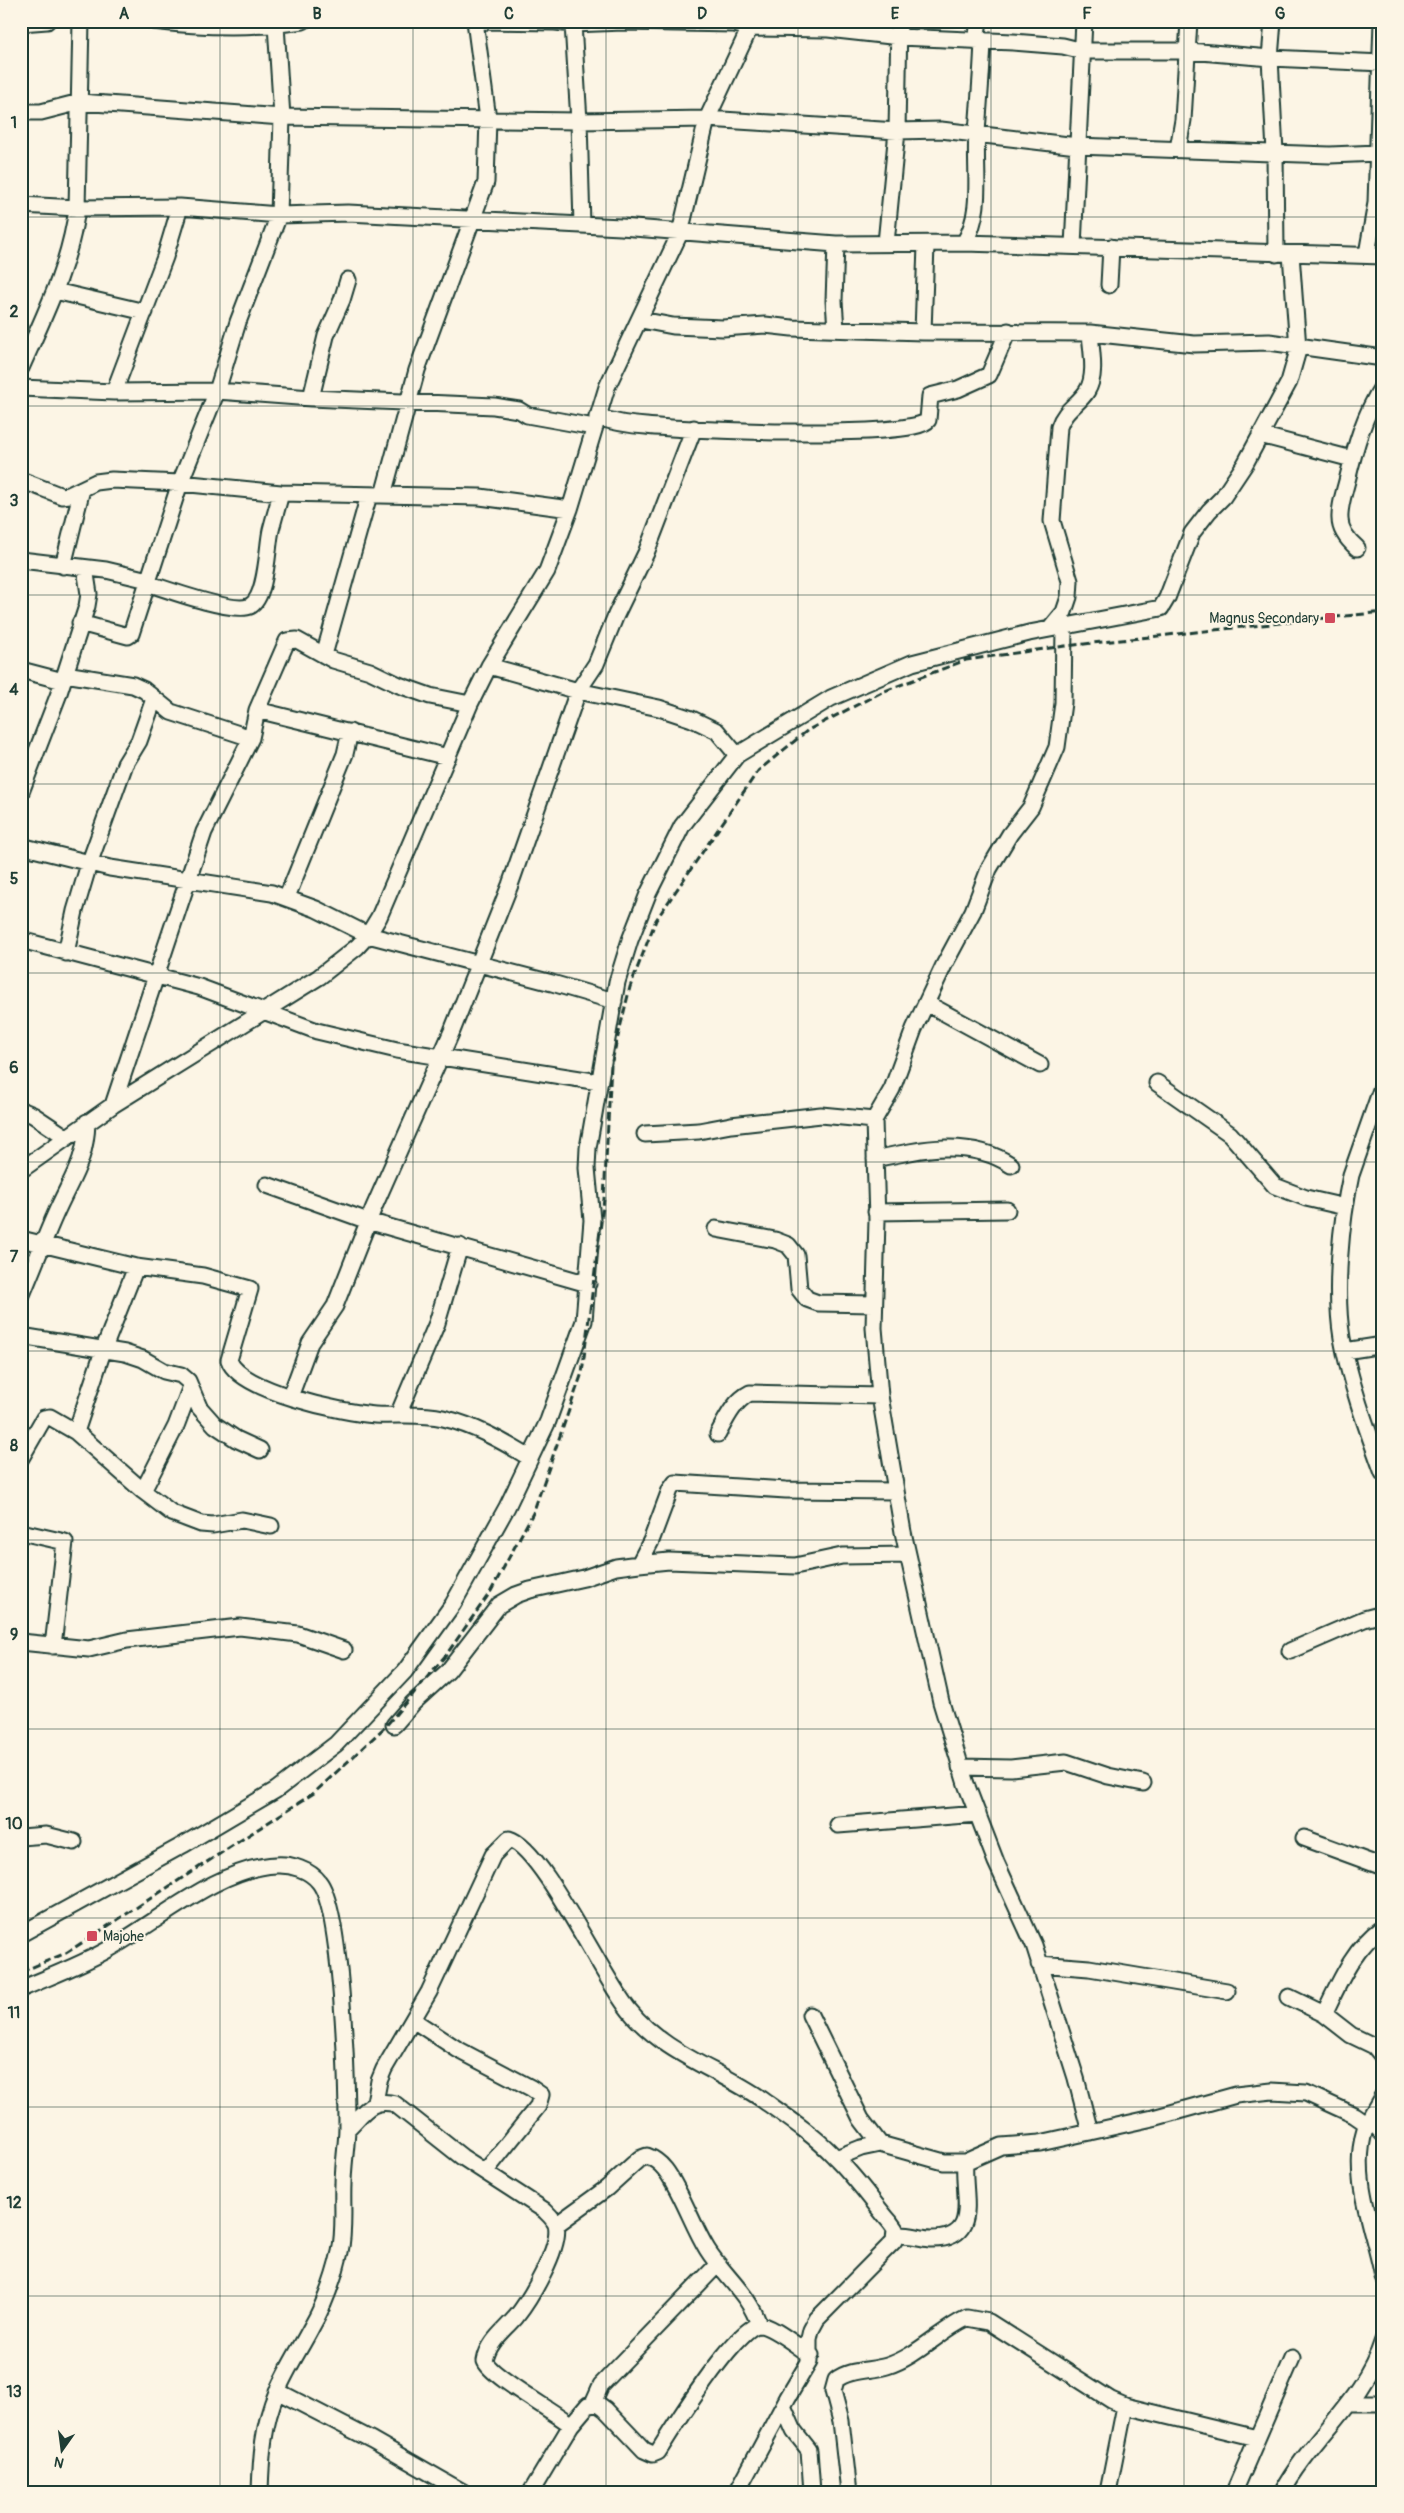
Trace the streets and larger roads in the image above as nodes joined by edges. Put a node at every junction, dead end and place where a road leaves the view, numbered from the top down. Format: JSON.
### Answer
{"nodes":[{"id":1,"x":47,"y":21,"type":"edge"},
{"id":2,"x":81,"y":21,"type":"edge"},
{"id":3,"x":153,"y":21,"type":"edge"},
{"id":4,"x":304,"y":21,"type":"edge"},
{"id":5,"x":475,"y":21,"type":"edge"},
{"id":6,"x":480,"y":21,"type":"edge"},
{"id":7,"x":899,"y":21,"type":"edge"},
{"id":8,"x":979,"y":21,"type":"edge"},
{"id":9,"x":1084,"y":21,"type":"edge"},
{"id":10,"x":1189,"y":21,"type":"edge"},
{"id":11,"x":1273,"y":21,"type":"edge"},
{"id":12,"x":1382,"y":21,"type":"edge"},
{"id":13,"x":21,"y":23,"type":"edge"},
{"id":14,"x":191,"y":23,"type":"edge"},
{"id":15,"x":256,"y":23,"type":"edge"},
{"id":16,"x":578,"y":23,"type":"edge"},
{"id":17,"x":276,"y":25,"type":"junction"},
{"id":18,"x":752,"y":25,"type":"edge"},
{"id":19,"x":900,"y":37,"type":"junction"},
{"id":20,"x":980,"y":40,"type":"junction"},
{"id":21,"x":1083,"y":51,"type":"junction"},
{"id":22,"x":1188,"y":51,"type":"junction"},
{"id":23,"x":1270,"y":58,"type":"junction"},
{"id":24,"x":1382,"y":63,"type":"edge"},
{"id":25,"x":80,"y":102,"type":"junction"},
{"id":26,"x":21,"y":112,"type":"edge"},
{"id":27,"x":282,"y":117,"type":"junction"},
{"id":28,"x":488,"y":120,"type":"junction"},
{"id":29,"x":707,"y":120,"type":"junction"},
{"id":30,"x":579,"y":121,"type":"junction"},
{"id":31,"x":897,"y":131,"type":"junction"},
{"id":32,"x":976,"y":134,"type":"junction"},
{"id":33,"x":1076,"y":146,"type":"junction"},
{"id":34,"x":1178,"y":149,"type":"junction"},
{"id":35,"x":1275,"y":152,"type":"junction"},
{"id":36,"x":1379,"y":156,"type":"edge"},
{"id":37,"x":21,"y":205,"type":"edge"},
{"id":38,"x":180,"y":207,"type":"junction"},
{"id":39,"x":77,"y":208,"type":"junction"},
{"id":40,"x":279,"y":215,"type":"junction"},
{"id":41,"x":473,"y":219,"type":"junction"},
{"id":42,"x":582,"y":225,"type":"junction"},
{"id":43,"x":680,"y":233,"type":"junction"},
{"id":44,"x":886,"y":243,"type":"junction"},
{"id":45,"x":964,"y":243,"type":"junction"},
{"id":46,"x":836,"y":244,"type":"junction"},
{"id":47,"x":926,"y":245,"type":"junction"},
{"id":48,"x":1073,"y":246,"type":"junction"},
{"id":49,"x":1111,"y":248,"type":"junction"},
{"id":50,"x":1283,"y":254,"type":"junction"},
{"id":51,"x":1366,"y":254,"type":"junction"},
{"id":52,"x":1383,"y":256,"type":"edge"},
{"id":53,"x":348,"y":280,"type":"dead end"},
{"id":54,"x":1109,"y":285,"type":"dead end"},
{"id":55,"x":55,"y":290,"type":"junction"},
{"id":56,"x":144,"y":312,"type":"junction"},
{"id":57,"x":640,"y":320,"type":"junction"},
{"id":58,"x":836,"y":329,"type":"junction"},
{"id":59,"x":1008,"y":331,"type":"junction"},
{"id":60,"x":923,"y":332,"type":"junction"},
{"id":61,"x":1090,"y":333,"type":"junction"},
{"id":62,"x":1299,"y":348,"type":"junction"},
{"id":63,"x":1383,"y":358,"type":"edge"},
{"id":64,"x":21,"y":368,"type":"edge"},
{"id":65,"x":1383,"y":385,"type":"edge"},
{"id":66,"x":21,"y":388,"type":"edge"},
{"id":67,"x":217,"y":391,"type":"junction"},
{"id":68,"x":114,"y":392,"type":"junction"},
{"id":69,"x":311,"y":398,"type":"junction"},
{"id":70,"x":408,"y":402,"type":"junction"},
{"id":71,"x":1274,"y":410,"type":"junction"},
{"id":72,"x":595,"y":422,"type":"junction"},
{"id":73,"x":694,"y":428,"type":"junction"},
{"id":74,"x":1260,"y":435,"type":"junction"},
{"id":75,"x":1285,"y":443,"type":"junction"},
{"id":76,"x":1352,"y":459,"type":"junction"},
{"id":77,"x":21,"y":480,"type":"edge"},
{"id":78,"x":180,"y":483,"type":"junction"},
{"id":79,"x":82,"y":489,"type":"junction"},
{"id":80,"x":281,"y":493,"type":"junction"},
{"id":81,"x":376,"y":495,"type":"junction"},
{"id":82,"x":570,"y":509,"type":"junction"},
{"id":83,"x":1357,"y":548,"type":"dead end"},
{"id":84,"x":21,"y":560,"type":"edge"},
{"id":85,"x":63,"y":566,"type":"junction"},
{"id":86,"x":85,"y":568,"type":"junction"},
{"id":87,"x":147,"y":582,"type":"junction"},
{"id":88,"x":80,"y":623,"type":"junction"},
{"id":89,"x":1057,"y":628,"type":"junction"},
{"id":90,"x":324,"y":655,"type":"junction"},
{"id":91,"x":489,"y":666,"type":"junction"},
{"id":92,"x":21,"y":670,"type":"edge"},
{"id":93,"x":64,"y":677,"type":"junction"},
{"id":94,"x":578,"y":691,"type":"junction"},
{"id":95,"x":154,"y":699,"type":"junction"},
{"id":96,"x":470,"y":704,"type":"junction"},
{"id":97,"x":257,"y":710,"type":"junction"},
{"id":98,"x":350,"y":732,"type":"junction"},
{"id":99,"x":250,"y":738,"type":"junction"},
{"id":100,"x":737,"y":755,"type":"junction"},
{"id":101,"x":448,"y":757,"type":"junction"},
{"id":102,"x":21,"y":792,"type":"edge"},
{"id":103,"x":21,"y":846,"type":"edge"},
{"id":104,"x":89,"y":864,"type":"junction"},
{"id":105,"x":188,"y":881,"type":"junction"},
{"id":106,"x":286,"y":897,"type":"junction"},
{"id":107,"x":368,"y":935,"type":"junction"},
{"id":108,"x":21,"y":940,"type":"edge"},
{"id":109,"x":66,"y":953,"type":"junction"},
{"id":110,"x":477,"y":964,"type":"junction"},
{"id":111,"x":156,"y":976,"type":"junction"},
{"id":112,"x":614,"y":1001,"type":"junction"},
{"id":113,"x":926,"y":1003,"type":"junction"},
{"id":114,"x":264,"y":1011,"type":"junction"},
{"id":115,"x":440,"y":1057,"type":"junction"},
{"id":116,"x":1040,"y":1065,"type":"dead end"},
{"id":117,"x":599,"y":1082,"type":"junction"},
{"id":118,"x":1157,"y":1083,"type":"dead end"},
{"id":119,"x":1383,"y":1084,"type":"edge"},
{"id":120,"x":113,"y":1105,"type":"junction"},
{"id":121,"x":21,"y":1110,"type":"edge"},
{"id":122,"x":874,"y":1120,"type":"junction"},
{"id":123,"x":87,"y":1122,"type":"junction"},
{"id":124,"x":645,"y":1134,"type":"dead end"},
{"id":125,"x":66,"y":1136,"type":"junction"},
{"id":126,"x":875,"y":1158,"type":"junction"},
{"id":127,"x":1011,"y":1166,"type":"dead end"},
{"id":128,"x":21,"y":1170,"type":"edge"},
{"id":129,"x":267,"y":1185,"type":"dead end"},
{"id":130,"x":1345,"y":1208,"type":"junction"},
{"id":131,"x":1007,"y":1210,"type":"dead end"},
{"id":132,"x":876,"y":1212,"type":"junction"},
{"id":133,"x":368,"y":1221,"type":"junction"},
{"id":134,"x":716,"y":1229,"type":"dead end"},
{"id":135,"x":21,"y":1239,"type":"edge"},
{"id":136,"x":43,"y":1245,"type":"junction"},
{"id":137,"x":460,"y":1246,"type":"junction"},
{"id":138,"x":136,"y":1266,"type":"junction"},
{"id":139,"x":588,"y":1284,"type":"junction"},
{"id":140,"x":21,"y":1296,"type":"edge"},
{"id":141,"x":874,"y":1304,"type":"junction"},
{"id":142,"x":21,"y":1336,"type":"edge"},
{"id":143,"x":1383,"y":1345,"type":"edge"},
{"id":144,"x":104,"y":1348,"type":"junction"},
{"id":145,"x":1345,"y":1351,"type":"junction"},
{"id":146,"x":190,"y":1388,"type":"junction"},
{"id":147,"x":880,"y":1396,"type":"junction"},
{"id":148,"x":290,"y":1397,"type":"junction"},
{"id":149,"x":398,"y":1415,"type":"junction"},
{"id":150,"x":76,"y":1432,"type":"junction"},
{"id":151,"x":718,"y":1434,"type":"dead end"},
{"id":152,"x":260,"y":1450,"type":"dead end"},
{"id":153,"x":21,"y":1458,"type":"edge"},
{"id":154,"x":530,"y":1458,"type":"junction"},
{"id":155,"x":1383,"y":1472,"type":"edge"},
{"id":156,"x":142,"y":1491,"type":"junction"},
{"id":157,"x":896,"y":1491,"type":"junction"},
{"id":158,"x":271,"y":1526,"type":"dead end"},
{"id":159,"x":21,"y":1532,"type":"edge"},
{"id":160,"x":908,"y":1555,"type":"junction"},
{"id":161,"x":639,"y":1564,"type":"junction"},
{"id":162,"x":1383,"y":1614,"type":"edge"},
{"id":163,"x":21,"y":1642,"type":"edge"},
{"id":164,"x":53,"y":1646,"type":"junction"},
{"id":165,"x":344,"y":1650,"type":"dead end"},
{"id":166,"x":1290,"y":1651,"type":"dead end"},
{"id":167,"x":394,"y":1725,"type":"dead end"},
{"id":168,"x":960,"y":1767,"type":"junction"},
{"id":169,"x":1143,"y":1783,"type":"dead end"},
{"id":170,"x":978,"y":1814,"type":"junction"},
{"id":171,"x":838,"y":1825,"type":"dead end"},
{"id":172,"x":21,"y":1837,"type":"edge"},
{"id":173,"x":1304,"y":1838,"type":"dead end"},
{"id":174,"x":74,"y":1842,"type":"dead end"},
{"id":175,"x":1383,"y":1867,"type":"edge"},
{"id":176,"x":1383,"y":1927,"type":"edge"},
{"id":177,"x":21,"y":1934,"type":"edge"},
{"id":178,"x":1040,"y":1964,"type":"junction"},
{"id":179,"x":21,"y":1989,"type":"edge"},
{"id":180,"x":1227,"y":1991,"type":"dead end"},
{"id":181,"x":1289,"y":1997,"type":"dead end"},
{"id":182,"x":1324,"y":2014,"type":"junction"},
{"id":183,"x":810,"y":2015,"type":"dead end"},
{"id":184,"x":413,"y":2020,"type":"junction"},
{"id":185,"x":1383,"y":2057,"type":"edge"},
{"id":186,"x":1383,"y":2095,"type":"edge"},
{"id":187,"x":375,"y":2102,"type":"junction"},
{"id":188,"x":1368,"y":2121,"type":"junction"},
{"id":189,"x":864,"y":2123,"type":"junction"},
{"id":190,"x":347,"y":2129,"type":"junction"},
{"id":191,"x":1090,"y":2132,"type":"junction"},
{"id":192,"x":1383,"y":2134,"type":"edge"},
{"id":193,"x":880,"y":2144,"type":"junction"},
{"id":194,"x":852,"y":2151,"type":"junction"},
{"id":195,"x":836,"y":2158,"type":"junction"},
{"id":196,"x":965,"y":2162,"type":"junction"},
{"id":197,"x":484,"y":2172,"type":"junction"},
{"id":198,"x":556,"y":2225,"type":"junction"},
{"id":199,"x":896,"y":2235,"type":"junction"},
{"id":200,"x":718,"y":2264,"type":"junction"},
{"id":201,"x":1383,"y":2277,"type":"edge"},
{"id":202,"x":760,"y":2325,"type":"junction"},
{"id":203,"x":1383,"y":2340,"type":"edge"},
{"id":204,"x":811,"y":2356,"type":"junction"},
{"id":205,"x":1292,"y":2358,"type":"dead end"},
{"id":206,"x":277,"y":2391,"type":"junction"},
{"id":207,"x":1350,"y":2402,"type":"junction"},
{"id":208,"x":593,"y":2403,"type":"junction"},
{"id":209,"x":1383,"y":2403,"type":"edge"},
{"id":210,"x":784,"y":2406,"type":"junction"},
{"id":211,"x":1125,"y":2406,"type":"junction"},
{"id":212,"x":571,"y":2425,"type":"junction"},
{"id":213,"x":1258,"y":2438,"type":"junction"},
{"id":214,"x":260,"y":2492,"type":"edge"},
{"id":215,"x":463,"y":2492,"type":"edge"},
{"id":216,"x":531,"y":2492,"type":"edge"},
{"id":217,"x":737,"y":2492,"type":"edge"},
{"id":218,"x":812,"y":2492,"type":"edge"},
{"id":219,"x":849,"y":2492,"type":"edge"},
{"id":220,"x":1108,"y":2492,"type":"edge"},
{"id":221,"x":1234,"y":2492,"type":"edge"},
{"id":222,"x":1282,"y":2492,"type":"edge"}],
"edges":[{"from":1,"to":13,"type":"street"},
{"from":2,"to":25,"type":"street"},
{"from":3,"to":14,"type":"street"},
{"from":4,"to":17,"type":"street"},
{"from":5,"to":28,"type":"street"},
{"from":6,"to":16,"type":"street"},
{"from":7,"to":19,"type":"street"},
{"from":8,"to":20,"type":"street"},
{"from":9,"to":21,"type":"street"},
{"from":10,"to":22,"type":"street"},
{"from":11,"to":23,"type":"street"},
{"from":12,"to":24,"type":"street"},
{"from":14,"to":15,"type":"street"},
{"from":15,"to":17,"type":"street"},
{"from":16,"to":18,"type":"street"},
{"from":16,"to":30,"type":"street"},
{"from":17,"to":27,"type":"street"},
{"from":18,"to":19,"type":"street"},
{"from":18,"to":29,"type":"street"},
{"from":19,"to":20,"type":"street"},
{"from":19,"to":31,"type":"street"},
{"from":20,"to":21,"type":"street"},
{"from":20,"to":32,"type":"street"},
{"from":21,"to":22,"type":"street"},
{"from":21,"to":33,"type":"street"},
{"from":22,"to":23,"type":"street"},
{"from":22,"to":34,"type":"street"},
{"from":23,"to":24,"type":"street"},
{"from":23,"to":35,"type":"street"},
{"from":24,"to":36,"type":"street"},
{"from":25,"to":26,"type":"street"},
{"from":25,"to":27,"type":"street"},
{"from":25,"to":39,"type":"street"},
{"from":27,"to":28,"type":"street"},
{"from":27,"to":40,"type":"street"},
{"from":28,"to":30,"type":"street"},
{"from":28,"to":41,"type":"street"},
{"from":29,"to":30,"type":"street"},
{"from":29,"to":31,"type":"street"},
{"from":29,"to":43,"type":"street"},
{"from":30,"to":42,"type":"street"},
{"from":31,"to":32,"type":"street"},
{"from":31,"to":44,"type":"street"},
{"from":32,"to":33,"type":"street"},
{"from":32,"to":45,"type":"street"},
{"from":33,"to":34,"type":"street"},
{"from":33,"to":48,"type":"street"},
{"from":34,"to":35,"type":"street"},
{"from":35,"to":36,"type":"street"},
{"from":35,"to":50,"type":"street"},
{"from":36,"to":51,"type":"street"},
{"from":37,"to":39,"type":"street"},
{"from":38,"to":39,"type":"street"},
{"from":38,"to":40,"type":"street"},
{"from":38,"to":56,"type":"street"},
{"from":39,"to":55,"type":"street"},
{"from":40,"to":41,"type":"street"},
{"from":40,"to":67,"type":"street"},
{"from":41,"to":42,"type":"street"},
{"from":41,"to":70,"type":"street"},
{"from":42,"to":43,"type":"street"},
{"from":43,"to":46,"type":"street"},
{"from":43,"to":57,"type":"street"},
{"from":44,"to":46,"type":"street"},
{"from":44,"to":47,"type":"street"},
{"from":45,"to":47,"type":"street"},
{"from":45,"to":48,"type":"street"},
{"from":46,"to":58,"type":"street"},
{"from":47,"to":60,"type":"street"},
{"from":48,"to":49,"type":"street"},
{"from":49,"to":50,"type":"street"},
{"from":49,"to":54,"type":"street"},
{"from":50,"to":51,"type":"street"},
{"from":50,"to":62,"type":"street"},
{"from":51,"to":52,"type":"street"},
{"from":53,"to":69,"type":"street"},
{"from":55,"to":56,"type":"street"},
{"from":55,"to":64,"type":"street"},
{"from":56,"to":68,"type":"street"},
{"from":57,"to":58,"type":"street"},
{"from":57,"to":72,"type":"street"},
{"from":58,"to":60,"type":"street"},
{"from":59,"to":60,"type":"street"},
{"from":59,"to":61,"type":"street"},
{"from":59,"to":73,"type":"street"},
{"from":61,"to":62,"type":"street"},
{"from":61,"to":89,"type":"street"},
{"from":62,"to":63,"type":"street"},
{"from":62,"to":71,"type":"street"},
{"from":65,"to":76,"type":"street"},
{"from":66,"to":68,"type":"street"},
{"from":67,"to":68,"type":"street"},
{"from":67,"to":69,"type":"street"},
{"from":67,"to":78,"type":"street"},
{"from":69,"to":70,"type":"street"},
{"from":70,"to":72,"type":"street"},
{"from":70,"to":81,"type":"street"},
{"from":71,"to":74,"type":"street"},
{"from":71,"to":75,"type":"street"},
{"from":72,"to":73,"type":"street"},
{"from":72,"to":82,"type":"street"},
{"from":73,"to":94,"type":"street"},
{"from":74,"to":75,"type":"street"},
{"from":74,"to":89,"type":"street"},
{"from":75,"to":76,"type":"street"},
{"from":76,"to":83,"type":"street"},
{"from":77,"to":79,"type":"street"},
{"from":78,"to":79,"type":"street"},
{"from":78,"to":80,"type":"street"},
{"from":78,"to":87,"type":"street"},
{"from":79,"to":85,"type":"street"},
{"from":80,"to":81,"type":"street"},
{"from":80,"to":87,"type":"street"},
{"from":81,"to":82,"type":"street"},
{"from":81,"to":90,"type":"street"},
{"from":82,"to":91,"type":"street"},
{"from":84,"to":85,"type":"street"},
{"from":85,"to":86,"type":"street"},
{"from":86,"to":87,"type":"street"},
{"from":86,"to":88,"type":"street"},
{"from":87,"to":88,"type":"street"},
{"from":88,"to":93,"type":"street"},
{"from":89,"to":100,"type":"street"},
{"from":89,"to":113,"type":"street"},
{"from":90,"to":96,"type":"street"},
{"from":90,"to":97,"type":"street"},
{"from":91,"to":94,"type":"street"},
{"from":91,"to":96,"type":"street"},
{"from":92,"to":93,"type":"street"},
{"from":93,"to":95,"type":"street"},
{"from":93,"to":102,"type":"street"},
{"from":94,"to":100,"type":"street"},
{"from":94,"to":110,"type":"street"},
{"from":95,"to":99,"type":"street"},
{"from":95,"to":104,"type":"street"},
{"from":96,"to":101,"type":"street"},
{"from":97,"to":98,"type":"street"},
{"from":97,"to":99,"type":"street"},
{"from":98,"to":101,"type":"street"},
{"from":98,"to":106,"type":"street"},
{"from":99,"to":105,"type":"street"},
{"from":100,"to":112,"type":"street"},
{"from":101,"to":107,"type":"street"},
{"from":103,"to":104,"type":"street"},
{"from":104,"to":105,"type":"street"},
{"from":104,"to":109,"type":"street"},
{"from":105,"to":106,"type":"street"},
{"from":105,"to":111,"type":"street"},
{"from":106,"to":107,"type":"street"},
{"from":107,"to":110,"type":"street"},
{"from":107,"to":114,"type":"street"},
{"from":108,"to":109,"type":"street"},
{"from":109,"to":111,"type":"street"},
{"from":110,"to":112,"type":"street"},
{"from":110,"to":115,"type":"street"},
{"from":111,"to":114,"type":"street"},
{"from":111,"to":120,"type":"street"},
{"from":112,"to":117,"type":"street"},
{"from":113,"to":116,"type":"street"},
{"from":113,"to":122,"type":"street"},
{"from":114,"to":115,"type":"street"},
{"from":114,"to":120,"type":"street"},
{"from":115,"to":117,"type":"street"},
{"from":115,"to":133,"type":"street"},
{"from":117,"to":139,"type":"street"},
{"from":118,"to":130,"type":"street"},
{"from":119,"to":130,"type":"street"},
{"from":120,"to":123,"type":"street"},
{"from":121,"to":125,"type":"street"},
{"from":122,"to":124,"type":"street"},
{"from":122,"to":126,"type":"street"},
{"from":123,"to":125,"type":"street"},
{"from":123,"to":136,"type":"street"},
{"from":125,"to":128,"type":"street"},
{"from":126,"to":127,"type":"street"},
{"from":126,"to":132,"type":"street"},
{"from":129,"to":133,"type":"street"},
{"from":130,"to":145,"type":"street"},
{"from":131,"to":132,"type":"street"},
{"from":132,"to":141,"type":"street"},
{"from":133,"to":137,"type":"street"},
{"from":133,"to":148,"type":"street"},
{"from":134,"to":141,"type":"street"},
{"from":135,"to":136,"type":"street"},
{"from":136,"to":138,"type":"street"},
{"from":136,"to":140,"type":"street"},
{"from":137,"to":139,"type":"street"},
{"from":137,"to":149,"type":"street"},
{"from":138,"to":144,"type":"street"},
{"from":138,"to":148,"type":"street"},
{"from":139,"to":154,"type":"street"},
{"from":141,"to":147,"type":"street"},
{"from":142,"to":144,"type":"street"},
{"from":143,"to":145,"type":"street"},
{"from":144,"to":146,"type":"street"},
{"from":144,"to":150,"type":"street"},
{"from":145,"to":155,"type":"street"},
{"from":146,"to":152,"type":"street"},
{"from":146,"to":156,"type":"street"},
{"from":147,"to":151,"type":"street"},
{"from":147,"to":157,"type":"street"},
{"from":148,"to":149,"type":"street"},
{"from":149,"to":154,"type":"street"},
{"from":150,"to":153,"type":"street"},
{"from":150,"to":156,"type":"street"},
{"from":154,"to":177,"type":"street"},
{"from":156,"to":158,"type":"street"},
{"from":157,"to":160,"type":"street"},
{"from":157,"to":161,"type":"street"},
{"from":159,"to":164,"type":"street"},
{"from":160,"to":161,"type":"street"},
{"from":160,"to":168,"type":"street"},
{"from":161,"to":167,"type":"street"},
{"from":162,"to":166,"type":"street"},
{"from":163,"to":164,"type":"street"},
{"from":164,"to":165,"type":"street"},
{"from":168,"to":169,"type":"street"},
{"from":168,"to":170,"type":"street"},
{"from":170,"to":171,"type":"street"},
{"from":170,"to":178,"type":"street"},
{"from":172,"to":174,"type":"street"},
{"from":173,"to":175,"type":"street"},
{"from":176,"to":182,"type":"street"},
{"from":178,"to":180,"type":"street"},
{"from":178,"to":191,"type":"street"},
{"from":179,"to":190,"type":"street"},
{"from":181,"to":182,"type":"street"},
{"from":182,"to":185,"type":"street"},
{"from":183,"to":189,"type":"street"},
{"from":184,"to":187,"type":"street"},
{"from":184,"to":195,"type":"street"},
{"from":184,"to":197,"type":"street"},
{"from":186,"to":188,"type":"street"},
{"from":187,"to":190,"type":"street"},
{"from":187,"to":197,"type":"street"},
{"from":188,"to":191,"type":"street"},
{"from":188,"to":192,"type":"street"},
{"from":188,"to":201,"type":"street"},
{"from":189,"to":193,"type":"street"},
{"from":189,"to":194,"type":"street"},
{"from":190,"to":206,"type":"street"},
{"from":191,"to":196,"type":"street"},
{"from":193,"to":194,"type":"street"},
{"from":193,"to":196,"type":"street"},
{"from":194,"to":195,"type":"street"},
{"from":195,"to":199,"type":"street"},
{"from":196,"to":199,"type":"street"},
{"from":197,"to":198,"type":"street"},
{"from":198,"to":200,"type":"street"},
{"from":198,"to":212,"type":"street"},
{"from":199,"to":204,"type":"street"},
{"from":200,"to":202,"type":"street"},
{"from":200,"to":208,"type":"street"},
{"from":202,"to":204,"type":"street"},
{"from":202,"to":208,"type":"street"},
{"from":203,"to":207,"type":"street"},
{"from":204,"to":210,"type":"street"},
{"from":205,"to":213,"type":"street"},
{"from":206,"to":214,"type":"street"},
{"from":206,"to":215,"type":"street"},
{"from":207,"to":209,"type":"street"},
{"from":207,"to":222,"type":"street"},
{"from":208,"to":212,"type":"street"},
{"from":210,"to":217,"type":"street"},
{"from":210,"to":218,"type":"street"},
{"from":211,"to":213,"type":"street"},
{"from":211,"to":219,"type":"street"},
{"from":211,"to":220,"type":"street"},
{"from":212,"to":216,"type":"street"},
{"from":213,"to":221,"type":"street"}]}
